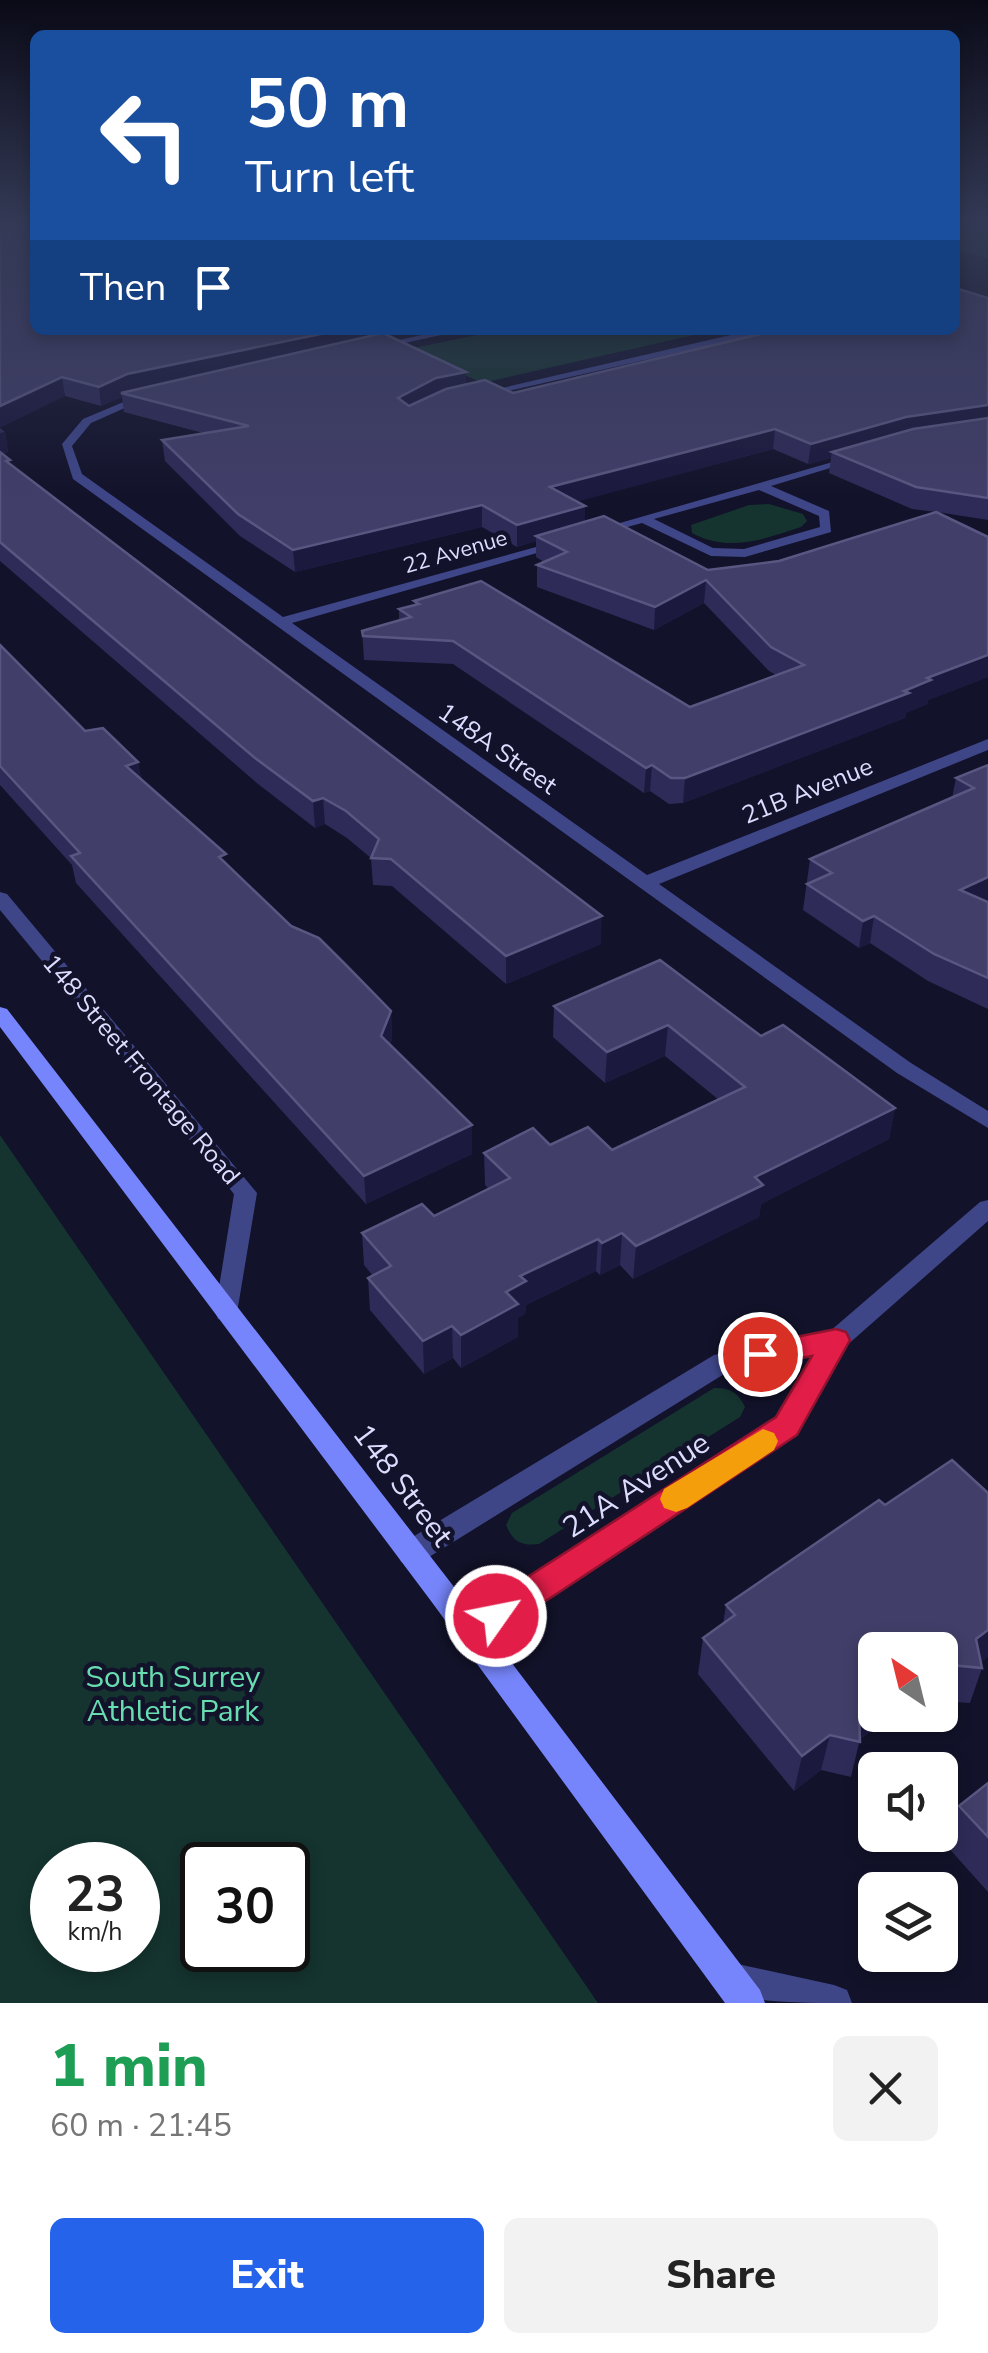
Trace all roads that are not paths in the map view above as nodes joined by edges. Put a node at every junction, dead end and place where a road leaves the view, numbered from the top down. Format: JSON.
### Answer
{"nodes":[{"id":1,"x":433,"y":335,"type":"edge"},
{"id":2,"x":729,"y":335,"type":"edge"},
{"id":3,"x":362,"y":349,"type":"edge"},
{"id":4,"x":170,"y":389,"type":"edge"},
{"id":5,"x":460,"y":399,"type":"edge"},
{"id":6,"x":872,"y":454,"type":"edge"},
{"id":7,"x":761,"y":486,"type":"junction"},
{"id":8,"x":642,"y":518,"type":"junction"},
{"id":9,"x":585,"y":535,"type":"edge"},
{"id":10,"x":566,"y":540,"type":"edge"},
{"id":11,"x":278,"y":622,"type":"junction"},
{"id":12,"x":988,"y":744,"type":"edge"},
{"id":13,"x":644,"y":883,"type":"junction"},
{"id":14,"x":0,"y":898,"type":"edge"},
{"id":15,"x":0,"y":1013,"type":"edge"},
{"id":16,"x":988,"y":1121,"type":"edge"},
{"id":17,"x":988,"y":1208,"type":"edge"},
{"id":18,"x":227,"y":1312,"type":"junction"},
{"id":19,"x":836,"y":1340,"type":"junction"},
{"id":20,"x":411,"y":1553,"type":"junction"},
{"id":21,"x":472,"y":1632,"type":"junction"},
{"id":22,"x":739,"y":1992,"type":"edge"},
{"id":23,"x":834,"y":2003,"type":"edge"}],
"edges":[{"from":1,"to":3,"type":"street"},
{"from":2,"to":5,"type":"street"},
{"from":4,"to":11,"type":"street","name":"148A Street"},
{"from":6,"to":7,"type":"street"},
{"from":7,"to":8,"type":"street"},
{"from":7,"to":8,"type":"street"},
{"from":8,"to":9,"type":"street"},
{"from":10,"to":11,"type":"street","name":"22 Avenue"},
{"from":11,"to":13,"type":"street","name":"148A Street"},
{"from":12,"to":13,"type":"street","name":"21B Avenue"},
{"from":13,"to":16,"type":"street","name":"148A Street"},
{"from":14,"to":18,"type":"street","name":"148 Street Frontage Road"},
{"from":15,"to":18,"type":"main road","name":"148 Street"},
{"from":17,"to":19,"type":"street","name":"21A Avenue"},
{"from":18,"to":20,"type":"main road","name":"148 Street"},
{"from":19,"to":20,"type":"street"},
{"from":19,"to":21,"type":"street","name":"21A Avenue"},
{"from":20,"to":21,"type":"main road","name":"148 Street"},
{"from":21,"to":22,"type":"main road","name":"148 Street"},
{"from":22,"to":23,"type":"street"}]}
